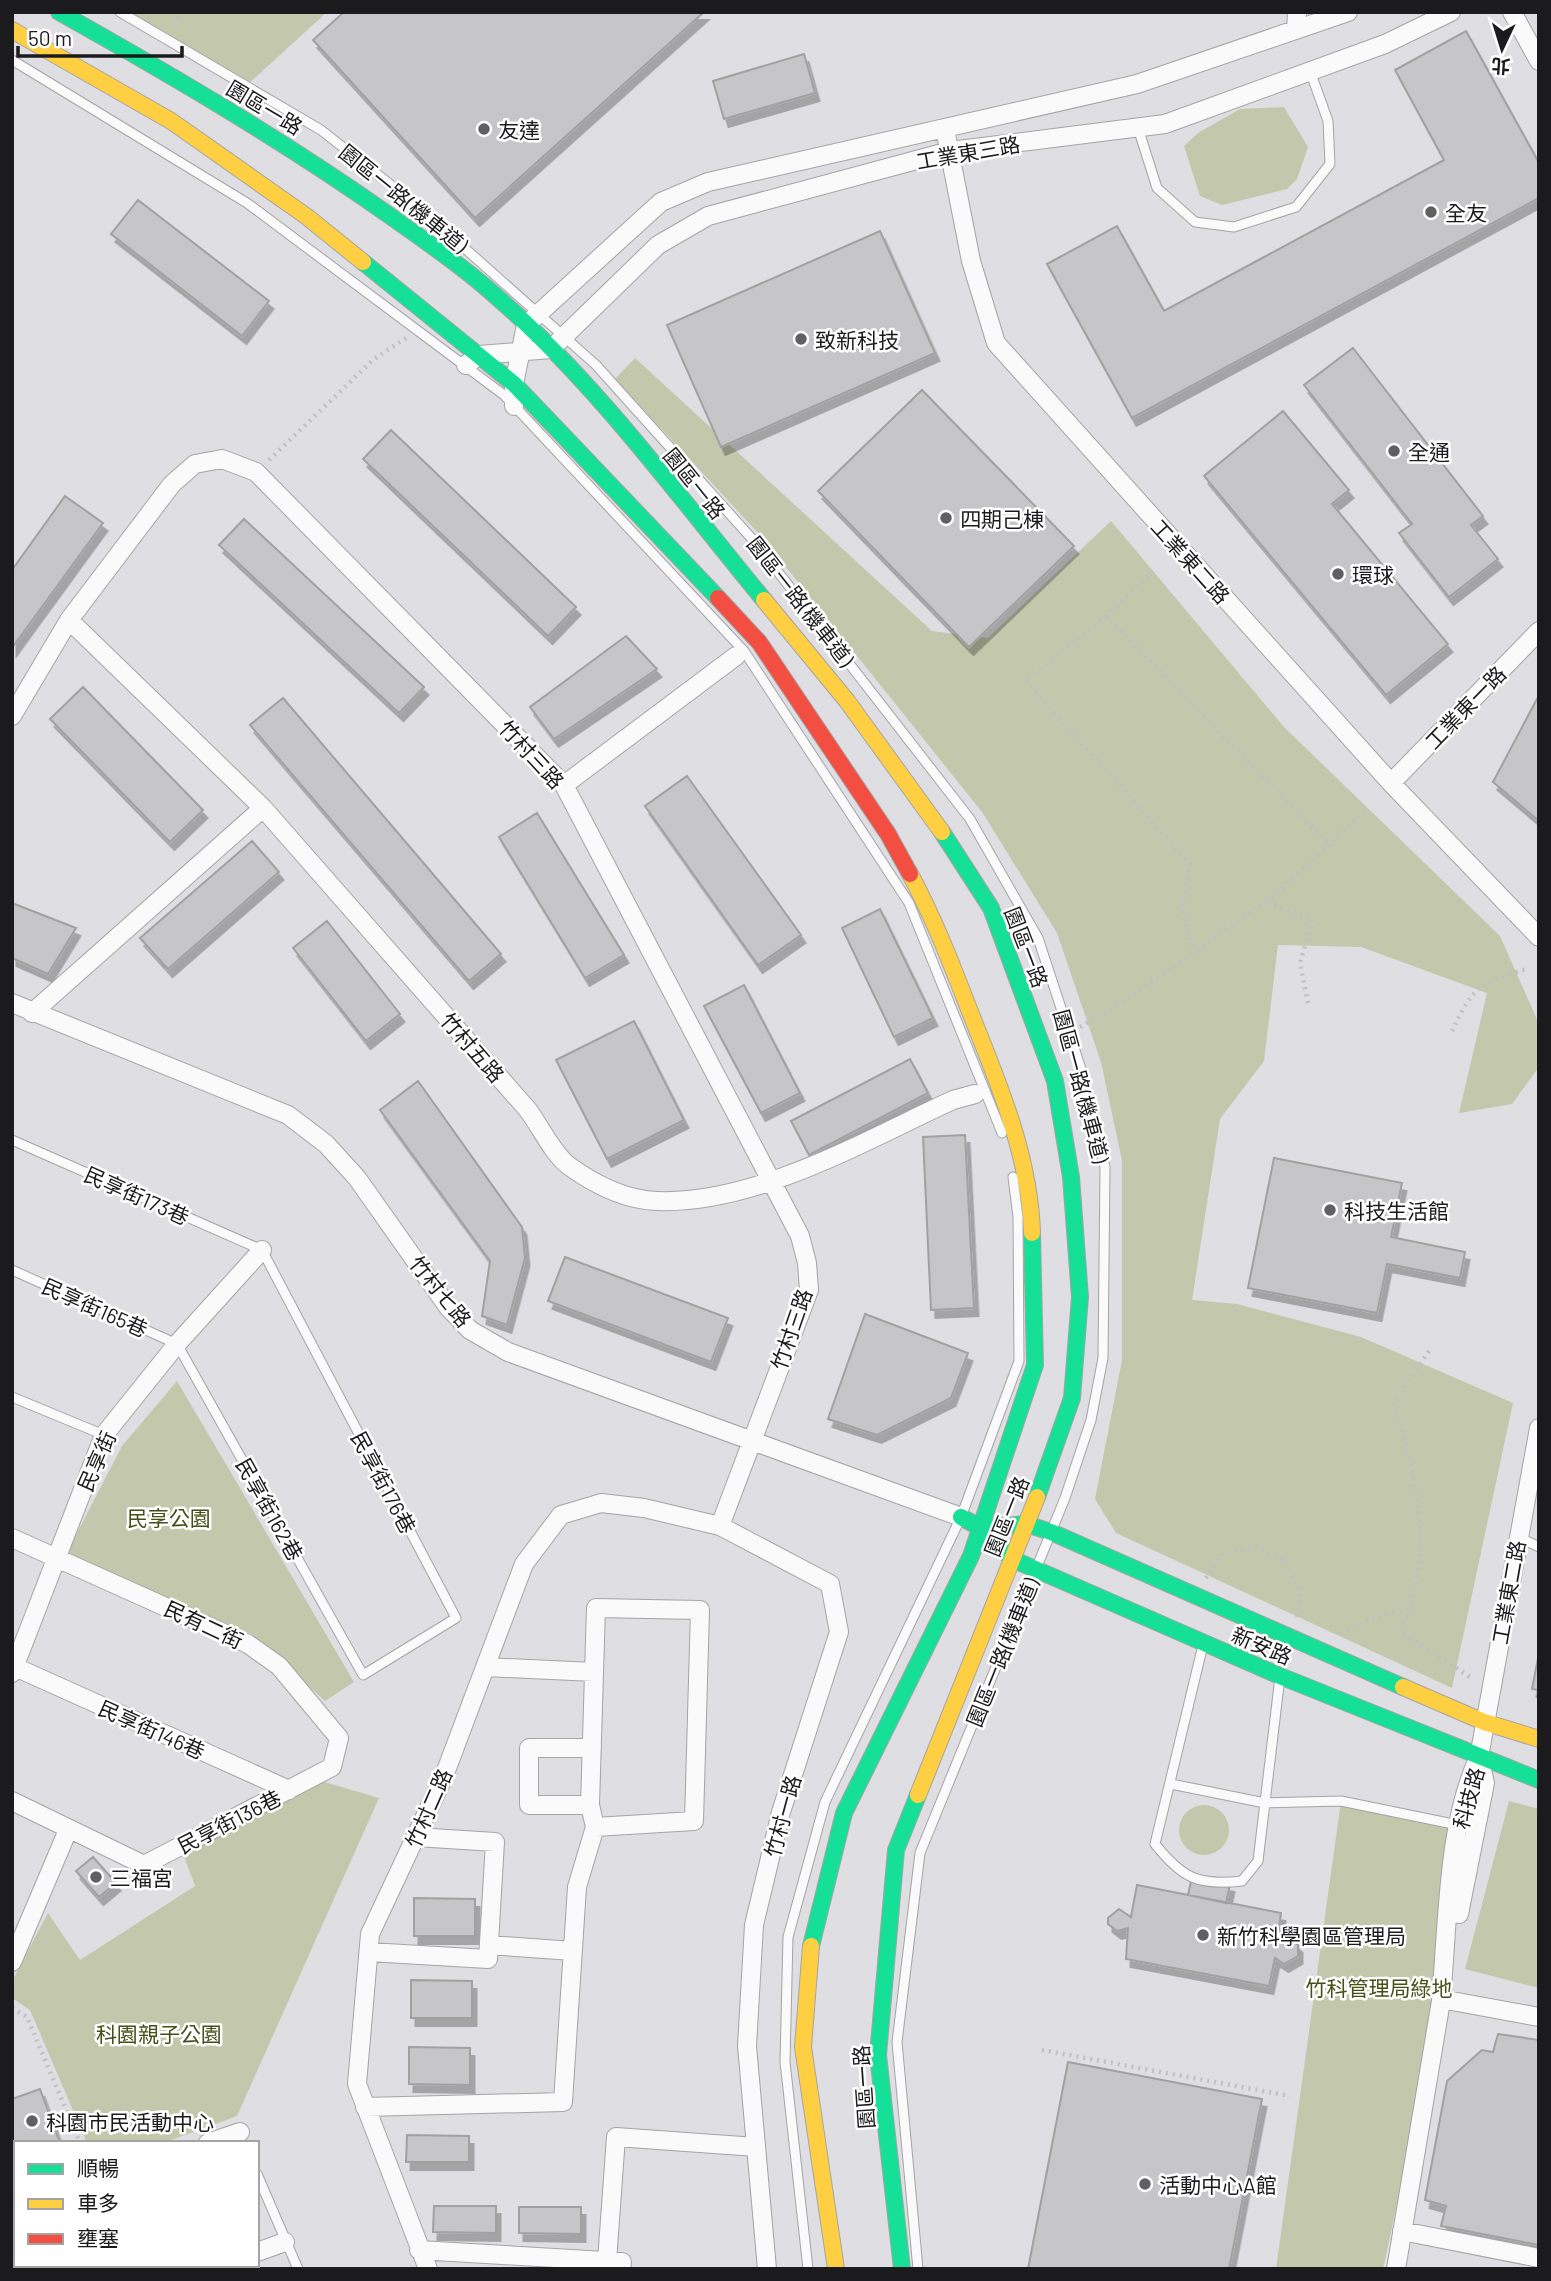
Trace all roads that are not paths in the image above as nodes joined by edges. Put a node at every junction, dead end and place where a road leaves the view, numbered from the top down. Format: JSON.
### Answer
{"nodes":[{"id":1,"x":59,"y":12,"type":"edge"},
{"id":2,"x":120,"y":12,"type":"edge"},
{"id":3,"x":1348,"y":12,"type":"edge"},
{"id":4,"x":1451,"y":12,"type":"edge"},
{"id":5,"x":1512,"y":12,"type":"edge"},
{"id":6,"x":1296,"y":21,"type":"edge"},
{"id":7,"x":12,"y":30,"type":"edge"},
{"id":8,"x":12,"y":60,"type":"edge"},
{"id":9,"x":1539,"y":61,"type":"edge"},
{"id":10,"x":1310,"y":71,"type":"junction"},
{"id":11,"x":1138,"y":128,"type":"junction"},
{"id":12,"x":945,"y":129,"type":"junction"},
{"id":13,"x":950,"y":151,"type":"junction"},
{"id":14,"x":640,"y":222,"type":"junction"},
{"id":15,"x":664,"y":242,"type":"junction"},
{"id":16,"x":533,"y":319,"type":"junction"},
{"id":17,"x":564,"y":335,"type":"junction"},
{"id":18,"x":551,"y":349,"type":"junction"},
{"id":19,"x":521,"y":351,"type":"junction"},
{"id":20,"x":473,"y":360,"type":"junction"},
{"id":21,"x":514,"y":384,"type":"junction"},
{"id":22,"x":514,"y":406,"type":"junction"},
{"id":23,"x":69,"y":620,"type":"junction"},
{"id":24,"x":1539,"y":631,"type":"edge"},
{"id":25,"x":736,"y":656,"type":"dead end"},
{"id":26,"x":12,"y":716,"type":"edge"},
{"id":27,"x":1391,"y":783,"type":"junction"},
{"id":28,"x":564,"y":785,"type":"junction"},
{"id":29,"x":263,"y":808,"type":"junction"},
{"id":30,"x":1539,"y":937,"type":"edge"},
{"id":31,"x":12,"y":1003,"type":"edge"},
{"id":32,"x":32,"y":1013,"type":"junction"},
{"id":33,"x":975,"y":1094,"type":"dead end"},
{"id":34,"x":12,"y":1140,"type":"edge"},
{"id":35,"x":1005,"y":1142,"type":"dead end"},
{"id":36,"x":1011,"y":1167,"type":"dead end"},
{"id":37,"x":770,"y":1182,"type":"junction"},
{"id":38,"x":262,"y":1250,"type":"junction"},
{"id":39,"x":12,"y":1270,"type":"edge"},
{"id":40,"x":177,"y":1344,"type":"junction"},
{"id":41,"x":12,"y":1397,"type":"edge"},
{"id":42,"x":1539,"y":1428,"type":"edge"},
{"id":43,"x":104,"y":1435,"type":"junction"},
{"id":44,"x":751,"y":1441,"type":"junction"},
{"id":45,"x":961,"y":1517,"type":"junction"},
{"id":46,"x":1026,"y":1524,"type":"junction"},
{"id":47,"x":720,"y":1526,"type":"junction"},
{"id":48,"x":981,"y":1528,"type":"junction"},
{"id":49,"x":1051,"y":1532,"type":"junction"},
{"id":50,"x":1518,"y":1537,"type":"junction"},
{"id":51,"x":1539,"y":1537,"type":"edge"},
{"id":52,"x":12,"y":1538,"type":"edge"},
{"id":53,"x":1539,"y":1547,"type":"edge"},
{"id":54,"x":57,"y":1558,"type":"junction"},
{"id":55,"x":1012,"y":1559,"type":"junction"},
{"id":56,"x":1036,"y":1568,"type":"junction"},
{"id":57,"x":1203,"y":1643,"type":"junction"},
{"id":58,"x":485,"y":1667,"type":"junction"},
{"id":59,"x":14,"y":1670,"type":"edge"},
{"id":60,"x":594,"y":1672,"type":"junction"},
{"id":61,"x":363,"y":1675,"type":"joint"},
{"id":62,"x":1280,"y":1676,"type":"junction"},
{"id":63,"x":1484,"y":1722,"type":"junction"},
{"id":64,"x":1539,"y":1739,"type":"edge"},
{"id":65,"x":592,"y":1748,"type":"junction"},
{"id":66,"x":1479,"y":1757,"type":"junction"},
{"id":67,"x":332,"y":1767,"type":"joint"},
{"id":68,"x":1539,"y":1780,"type":"edge"},
{"id":69,"x":1171,"y":1784,"type":"junction"},
{"id":70,"x":289,"y":1790,"type":"junction"},
{"id":71,"x":12,"y":1801,"type":"edge"},
{"id":72,"x":1265,"y":1803,"type":"junction"},
{"id":73,"x":590,"y":1805,"type":"junction"},
{"id":74,"x":1458,"y":1825,"type":"junction"},
{"id":75,"x":595,"y":1827,"type":"junction"},
{"id":76,"x":68,"y":1829,"type":"junction"},
{"id":77,"x":416,"y":1837,"type":"junction"},
{"id":78,"x":489,"y":1945,"type":"junction"},
{"id":79,"x":573,"y":1951,"type":"junction"},
{"id":80,"x":369,"y":1952,"type":"junction"},
{"id":81,"x":12,"y":1962,"type":"edge"},
{"id":82,"x":1441,"y":1999,"type":"junction"},
{"id":83,"x":1539,"y":2017,"type":"edge"},
{"id":84,"x":365,"y":2107,"type":"junction"},
{"id":85,"x":242,"y":2137,"type":"edge"},
{"id":86,"x":219,"y":2141,"type":"edge"},
{"id":87,"x":756,"y":2147,"type":"junction"},
{"id":88,"x":259,"y":2179,"type":"edge"},
{"id":89,"x":1402,"y":2231,"type":"junction"},
{"id":90,"x":285,"y":2242,"type":"junction"},
{"id":91,"x":419,"y":2250,"type":"junction"},
{"id":92,"x":259,"y":2251,"type":"edge"},
{"id":93,"x":1539,"y":2258,"type":"edge"},
{"id":94,"x":614,"y":2265,"type":"edge"},
{"id":95,"x":298,"y":2269,"type":"edge"},
{"id":96,"x":428,"y":2269,"type":"edge"},
{"id":97,"x":767,"y":2269,"type":"edge"},
{"id":98,"x":808,"y":2269,"type":"edge"},
{"id":99,"x":836,"y":2269,"type":"edge"},
{"id":100,"x":902,"y":2269,"type":"edge"},
{"id":101,"x":918,"y":2269,"type":"edge"},
{"id":102,"x":1396,"y":2269,"type":"edge"}],
"edges":[{"from":1,"to":16,"type":"street","name":"園區一路"},
{"from":2,"to":16,"type":"lane","name":"園區一路(機車道)"},
{"from":3,"to":6,"type":"street","name":"工業東三路"},
{"from":4,"to":10,"type":"street","name":"工業東三路"},
{"from":5,"to":9,"type":"street"},
{"from":6,"to":12,"type":"street","name":"工業東三路"},
{"from":7,"to":20,"type":"street","name":"園區一路"},
{"from":8,"to":20,"type":"lane"},
{"from":10,"to":11,"type":"street","name":"工業東三路"},
{"from":10,"to":11,"type":"lane"},
{"from":11,"to":13,"type":"street","name":"工業東三路"},
{"from":12,"to":13,"type":"street","name":"工業東二路"},
{"from":12,"to":14,"type":"street","name":"工業東三路"},
{"from":13,"to":15,"type":"street","name":"工業東三路"},
{"from":13,"to":27,"type":"street","name":"工業東二路"},
{"from":14,"to":15,"type":"street"},
{"from":14,"to":16,"type":"street","name":"工業東三路"},
{"from":15,"to":17,"type":"street","name":"工業東三路"},
{"from":16,"to":17,"type":"lane","name":"園區一路(機車道)"},
{"from":16,"to":18,"type":"street","name":"園區一路"},
{"from":16,"to":19,"type":"street"},
{"from":17,"to":18,"type":"street","name":"工業東三路"},
{"from":17,"to":49,"type":"lane","name":"園區一路(機車道)"},
{"from":18,"to":19,"type":"street"},
{"from":18,"to":46,"type":"street","name":"園區一路"},
{"from":19,"to":20,"type":"street"},
{"from":19,"to":21,"type":"street"},
{"from":20,"to":21,"type":"street","name":"園區一路"},
{"from":20,"to":22,"type":"lane"},
{"from":21,"to":22,"type":"street"},
{"from":21,"to":48,"type":"street","name":"園區一路"},
{"from":22,"to":35,"type":"lane"},
{"from":23,"to":26,"type":"street","name":"竹村三路"},
{"from":23,"to":28,"type":"street","name":"竹村三路"},
{"from":23,"to":29,"type":"street","name":"竹村五路"},
{"from":24,"to":27,"type":"street","name":"工業東一路"},
{"from":25,"to":28,"type":"street"},
{"from":27,"to":30,"type":"street","name":"工業東二路"},
{"from":28,"to":37,"type":"street","name":"竹村三路"},
{"from":29,"to":32,"type":"street"},
{"from":29,"to":37,"type":"street","name":"竹村五路"},
{"from":31,"to":32,"type":"street","name":"竹村七路"},
{"from":32,"to":44,"type":"street","name":"竹村七路"},
{"from":33,"to":37,"type":"street","name":"竹村五路"},
{"from":34,"to":38,"type":"lane","name":"民享街173巷"},
{"from":36,"to":45,"type":"lane"},
{"from":37,"to":44,"type":"street","name":"竹村三路"},
{"from":38,"to":40,"type":"street","name":"民享街"},
{"from":38,"to":61,"type":"lane","name":"民享街176巷"},
{"from":39,"to":40,"type":"lane","name":"民享街165巷"},
{"from":40,"to":43,"type":"street","name":"民享街"},
{"from":40,"to":61,"type":"lane","name":"民享街162巷"},
{"from":41,"to":43,"type":"lane"},
{"from":42,"to":50,"type":"street","name":"工業東二路"},
{"from":43,"to":54,"type":"street","name":"民享街"},
{"from":44,"to":45,"type":"street","name":"竹村七路"},
{"from":44,"to":47,"type":"street"},
{"from":45,"to":48,"type":"street","name":"新安路"},
{"from":45,"to":98,"type":"lane"},
{"from":46,"to":48,"type":"street","name":"新安路"},
{"from":46,"to":49,"type":"street","name":"新安路"},
{"from":46,"to":55,"type":"street","name":"園區一路"},
{"from":47,"to":58,"type":"street","name":"竹村二路"},
{"from":47,"to":87,"type":"street","name":"竹村一路"},
{"from":48,"to":55,"type":"street","name":"新安路"},
{"from":48,"to":99,"type":"street","name":"園區一路"},
{"from":49,"to":56,"type":"lane","name":"園區一路(機車道)"},
{"from":49,"to":63,"type":"street","name":"新安路"},
{"from":50,"to":51,"type":"lane"},
{"from":50,"to":53,"type":"lane"},
{"from":50,"to":63,"type":"street","name":"工業東二路"},
{"from":52,"to":54,"type":"street","name":"民有二街"},
{"from":54,"to":59,"type":"street","name":"民享街"},
{"from":54,"to":67,"type":"street","name":"民有二街"},
{"from":55,"to":56,"type":"street","name":"新安路"},
{"from":55,"to":100,"type":"street","name":"園區一路"},
{"from":56,"to":57,"type":"street","name":"新安路"},
{"from":56,"to":101,"type":"lane","name":"園區一路(機車道)"},
{"from":57,"to":62,"type":"street","name":"新安路"},
{"from":57,"to":69,"type":"lane"},
{"from":58,"to":60,"type":"street"},
{"from":58,"to":77,"type":"street","name":"竹村二路"},
{"from":59,"to":70,"type":"street","name":"民享街146巷"},
{"from":60,"to":65,"type":"street"},
{"from":60,"to":75,"type":"street"},
{"from":62,"to":66,"type":"street","name":"新安路"},
{"from":62,"to":72,"type":"lane"},
{"from":63,"to":64,"type":"street","name":"新安路"},
{"from":63,"to":66,"type":"street","name":"工業東二路"},
{"from":65,"to":73,"type":"street"},
{"from":65,"to":73,"type":"street"},
{"from":66,"to":68,"type":"street","name":"新安路"},
{"from":66,"to":74,"type":"street","name":"科技路"},
{"from":66,"to":82,"type":"street","name":"科技路"},
{"from":67,"to":70,"type":"street","name":"民享街136巷"},
{"from":69,"to":72,"type":"lane"},
{"from":69,"to":72,"type":"lane"},
{"from":70,"to":76,"type":"street","name":"民享街136巷"},
{"from":71,"to":76,"type":"street","name":"民享街136巷"},
{"from":72,"to":74,"type":"lane"},
{"from":73,"to":75,"type":"street"},
{"from":74,"to":82,"type":"street","name":"科技路"},
{"from":75,"to":79,"type":"street"},
{"from":76,"to":81,"type":"street"},
{"from":77,"to":78,"type":"street"},
{"from":77,"to":80,"type":"street","name":"竹村二路"},
{"from":78,"to":79,"type":"street"},
{"from":78,"to":80,"type":"street"},
{"from":79,"to":84,"type":"street"},
{"from":80,"to":84,"type":"street","name":"竹村二路"},
{"from":82,"to":83,"type":"street"},
{"from":82,"to":89,"type":"street","name":"科技路"},
{"from":84,"to":91,"type":"street","name":"竹村二路"},
{"from":85,"to":86,"type":"street"},
{"from":87,"to":94,"type":"street"},
{"from":87,"to":97,"type":"street","name":"竹村一路"},
{"from":88,"to":90,"type":"lane"},
{"from":89,"to":93,"type":"street"},
{"from":89,"to":102,"type":"street","name":"科技路"},
{"from":90,"to":92,"type":"street"},
{"from":90,"to":95,"type":"lane"},
{"from":91,"to":94,"type":"street"},
{"from":91,"to":96,"type":"street","name":"竹村二路"}]}
